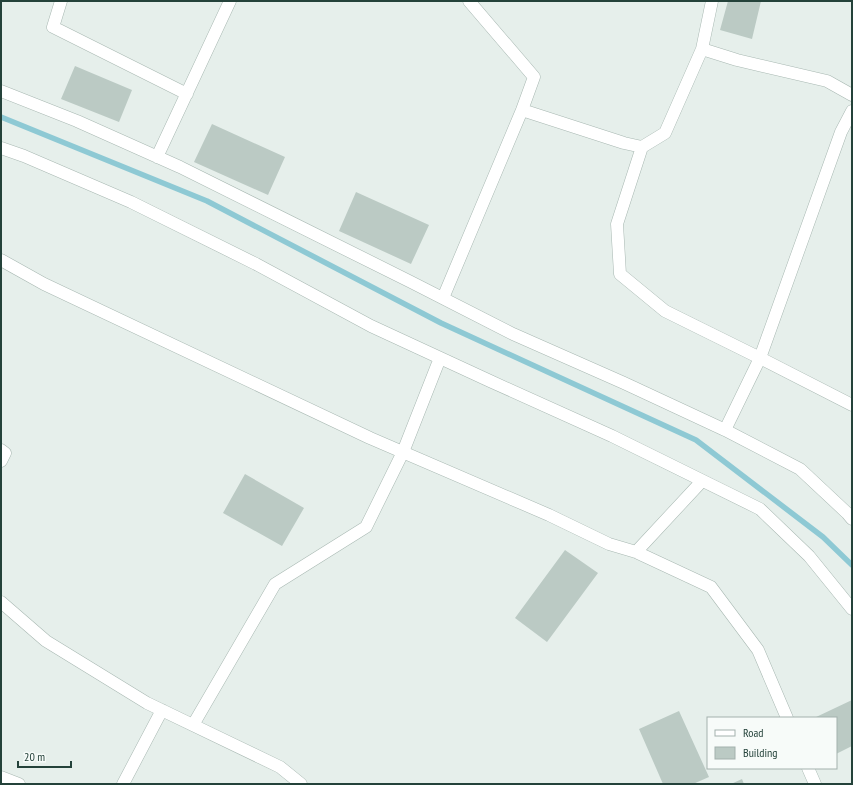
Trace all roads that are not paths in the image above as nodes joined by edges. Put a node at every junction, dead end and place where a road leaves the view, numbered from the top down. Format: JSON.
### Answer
{"nodes":[{"id":1,"x":61,"y":1,"type":"edge"},
{"id":2,"x":230,"y":1,"type":"edge"},
{"id":3,"x":469,"y":1,"type":"edge"},
{"id":4,"x":712,"y":1,"type":"edge"},
{"id":5,"x":702,"y":50,"type":"junction"},
{"id":6,"x":1,"y":91,"type":"edge"},
{"id":7,"x":187,"y":94,"type":"junction"},
{"id":8,"x":852,"y":95,"type":"edge"},
{"id":9,"x":522,"y":110,"type":"junction"},
{"id":10,"x":852,"y":111,"type":"edge"},
{"id":11,"x":642,"y":147,"type":"junction"},
{"id":12,"x":1,"y":148,"type":"edge"},
{"id":13,"x":157,"y":157,"type":"junction"},
{"id":14,"x":1,"y":260,"type":"edge"},
{"id":15,"x":443,"y":298,"type":"junction"},
{"id":16,"x":440,"y":358,"type":"junction"},
{"id":17,"x":760,"y":358,"type":"junction"},
{"id":18,"x":852,"y":405,"type":"edge"},
{"id":19,"x":725,"y":430,"type":"junction"},
{"id":20,"x":1,"y":450,"type":"edge"},
{"id":21,"x":403,"y":452,"type":"junction"},
{"id":22,"x":1,"y":461,"type":"edge"},
{"id":23,"x":702,"y":481,"type":"junction"},
{"id":24,"x":852,"y":519,"type":"edge"},
{"id":25,"x":636,"y":552,"type":"junction"},
{"id":26,"x":1,"y":602,"type":"edge"},
{"id":27,"x":852,"y":609,"type":"edge"},
{"id":28,"x":162,"y":710,"type":"junction"},
{"id":29,"x":787,"y":717,"type":"edge"},
{"id":30,"x":193,"y":725,"type":"junction"},
{"id":31,"x":808,"y":769,"type":"edge"},
{"id":32,"x":1,"y":777,"type":"edge"},
{"id":33,"x":19,"y":784,"type":"edge"},
{"id":34,"x":123,"y":784,"type":"edge"},
{"id":35,"x":301,"y":784,"type":"edge"},
{"id":36,"x":815,"y":784,"type":"edge"}],
"edges":[{"from":1,"to":7,"type":"street"},
{"from":2,"to":7,"type":"street"},
{"from":3,"to":9,"type":"street"},
{"from":4,"to":5,"type":"street"},
{"from":5,"to":8,"type":"street"},
{"from":5,"to":11,"type":"street"},
{"from":6,"to":13,"type":"street"},
{"from":7,"to":13,"type":"street"},
{"from":9,"to":11,"type":"street"},
{"from":9,"to":15,"type":"street"},
{"from":10,"to":17,"type":"street"},
{"from":11,"to":17,"type":"street"},
{"from":12,"to":16,"type":"street"},
{"from":13,"to":15,"type":"street"},
{"from":14,"to":21,"type":"street"},
{"from":15,"to":19,"type":"street"},
{"from":16,"to":21,"type":"street"},
{"from":16,"to":23,"type":"street"},
{"from":17,"to":18,"type":"street"},
{"from":17,"to":19,"type":"street"},
{"from":19,"to":24,"type":"street"},
{"from":20,"to":22,"type":"street"},
{"from":21,"to":25,"type":"street"},
{"from":21,"to":30,"type":"street"},
{"from":23,"to":25,"type":"street"},
{"from":23,"to":27,"type":"street"},
{"from":25,"to":29,"type":"street"},
{"from":26,"to":28,"type":"street"},
{"from":28,"to":30,"type":"street"},
{"from":28,"to":34,"type":"street"},
{"from":30,"to":35,"type":"street"},
{"from":31,"to":36,"type":"street"},
{"from":32,"to":33,"type":"street"}]}
